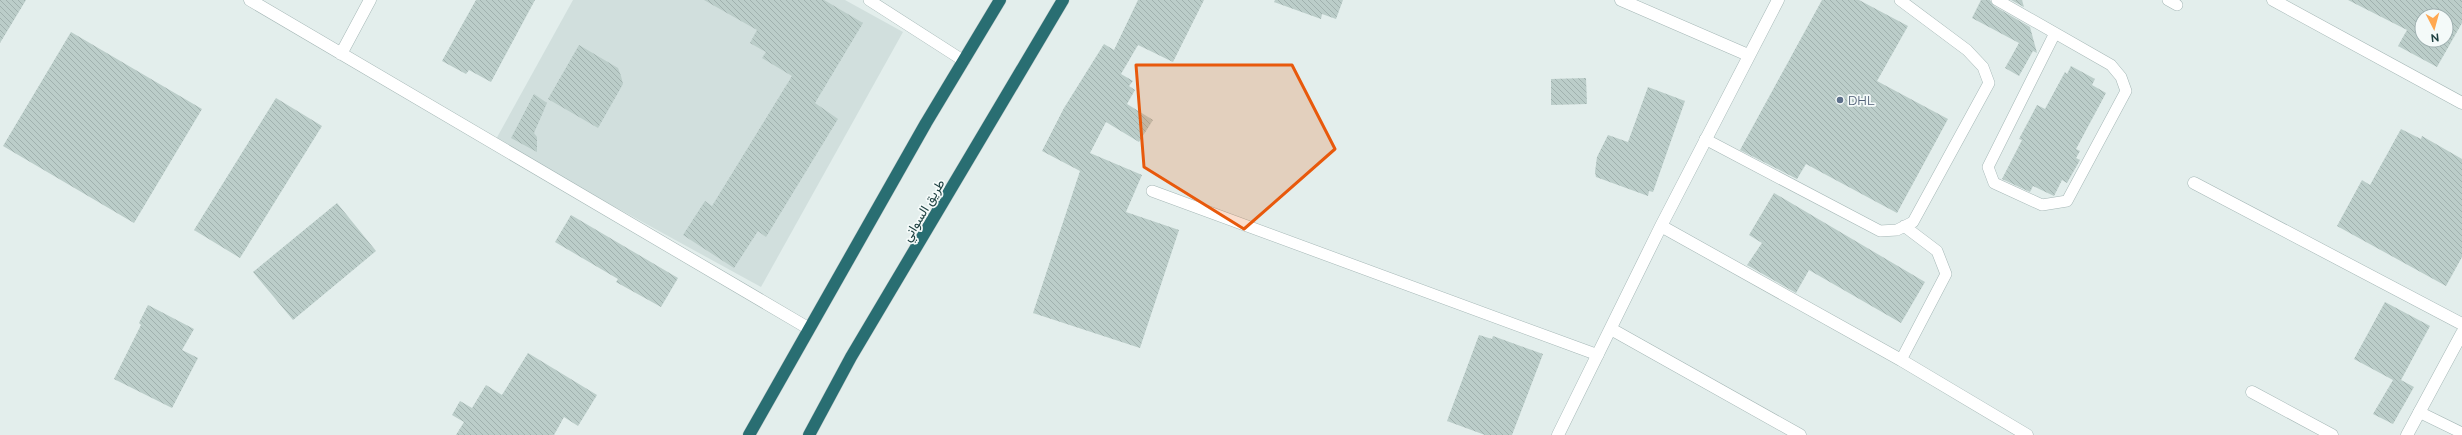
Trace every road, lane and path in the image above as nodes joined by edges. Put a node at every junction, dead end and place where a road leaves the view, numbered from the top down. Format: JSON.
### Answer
{"nodes":[{"id":1,"x":250,"y":0,"type":"edge"},
{"id":2,"x":370,"y":0,"type":"edge"},
{"id":3,"x":869,"y":0,"type":"edge"},
{"id":4,"x":1000,"y":0,"type":"edge"},
{"id":5,"x":1063,"y":0,"type":"edge"},
{"id":6,"x":1620,"y":0,"type":"edge"},
{"id":7,"x":1778,"y":0,"type":"edge"},
{"id":8,"x":1900,"y":0,"type":"edge"},
{"id":9,"x":1997,"y":0,"type":"edge"},
{"id":10,"x":2273,"y":0,"type":"edge"},
{"id":11,"x":2055,"y":33,"type":"junction"},
{"id":12,"x":341,"y":54,"type":"junction"},
{"id":13,"x":1748,"y":55,"type":"junction"},
{"id":14,"x":964,"y":61,"type":"junction"},
{"id":15,"x":2462,"y":103,"type":"edge"},
{"id":16,"x":1705,"y":140,"type":"junction"},
{"id":17,"x":2194,"y":183,"type":"dead end"},
{"id":18,"x":1152,"y":191,"type":"dead end"},
{"id":19,"x":1661,"y":226,"type":"junction"},
{"id":20,"x":1904,"y":226,"type":"junction"},
{"id":21,"x":2462,"y":324,"type":"edge"},
{"id":22,"x":808,"y":328,"type":"junction"},
{"id":23,"x":1610,"y":329,"type":"junction"},
{"id":24,"x":2462,"y":333,"type":"edge"},
{"id":25,"x":1598,"y":355,"type":"junction"},
{"id":26,"x":1901,"y":360,"type":"junction"},
{"id":27,"x":2252,"y":392,"type":"dead end"},
{"id":28,"x":2419,"y":412,"type":"junction"},
{"id":29,"x":2462,"y":434,"type":"edge"},
{"id":30,"x":749,"y":435,"type":"edge"},
{"id":31,"x":808,"y":435,"type":"edge"},
{"id":32,"x":1558,"y":435,"type":"edge"},
{"id":33,"x":1800,"y":435,"type":"edge"},
{"id":34,"x":2026,"y":435,"type":"edge"},
{"id":35,"x":2332,"y":435,"type":"edge"},
{"id":36,"x":2407,"y":435,"type":"edge"}],
"edges":[{"from":1,"to":12,"type":"street"},
{"from":2,"to":12,"type":"street"},
{"from":3,"to":14,"type":"lane"},
{"from":4,"to":14,"type":"highway"},
{"from":5,"to":31,"type":"highway","name":"طريق السواني"},
{"from":6,"to":13,"type":"street"},
{"from":7,"to":13,"type":"street"},
{"from":8,"to":20,"type":"lane"},
{"from":9,"to":11,"type":"lane"},
{"from":10,"to":15,"type":"street"},
{"from":11,"to":11,"type":"lane"},
{"from":12,"to":22,"type":"street"},
{"from":13,"to":16,"type":"street"},
{"from":14,"to":22,"type":"highway"},
{"from":16,"to":19,"type":"street"},
{"from":16,"to":20,"type":"lane"},
{"from":17,"to":21,"type":"street"},
{"from":18,"to":25,"type":"lane"},
{"from":19,"to":23,"type":"street"},
{"from":19,"to":26,"type":"street"},
{"from":20,"to":26,"type":"lane"},
{"from":22,"to":30,"type":"highway"},
{"from":23,"to":25,"type":"street"},
{"from":23,"to":33,"type":"street"},
{"from":24,"to":28,"type":"street"},
{"from":25,"to":32,"type":"street"},
{"from":26,"to":34,"type":"street"},
{"from":27,"to":35,"type":"street"},
{"from":28,"to":29,"type":"lane"},
{"from":28,"to":36,"type":"street"}]}
